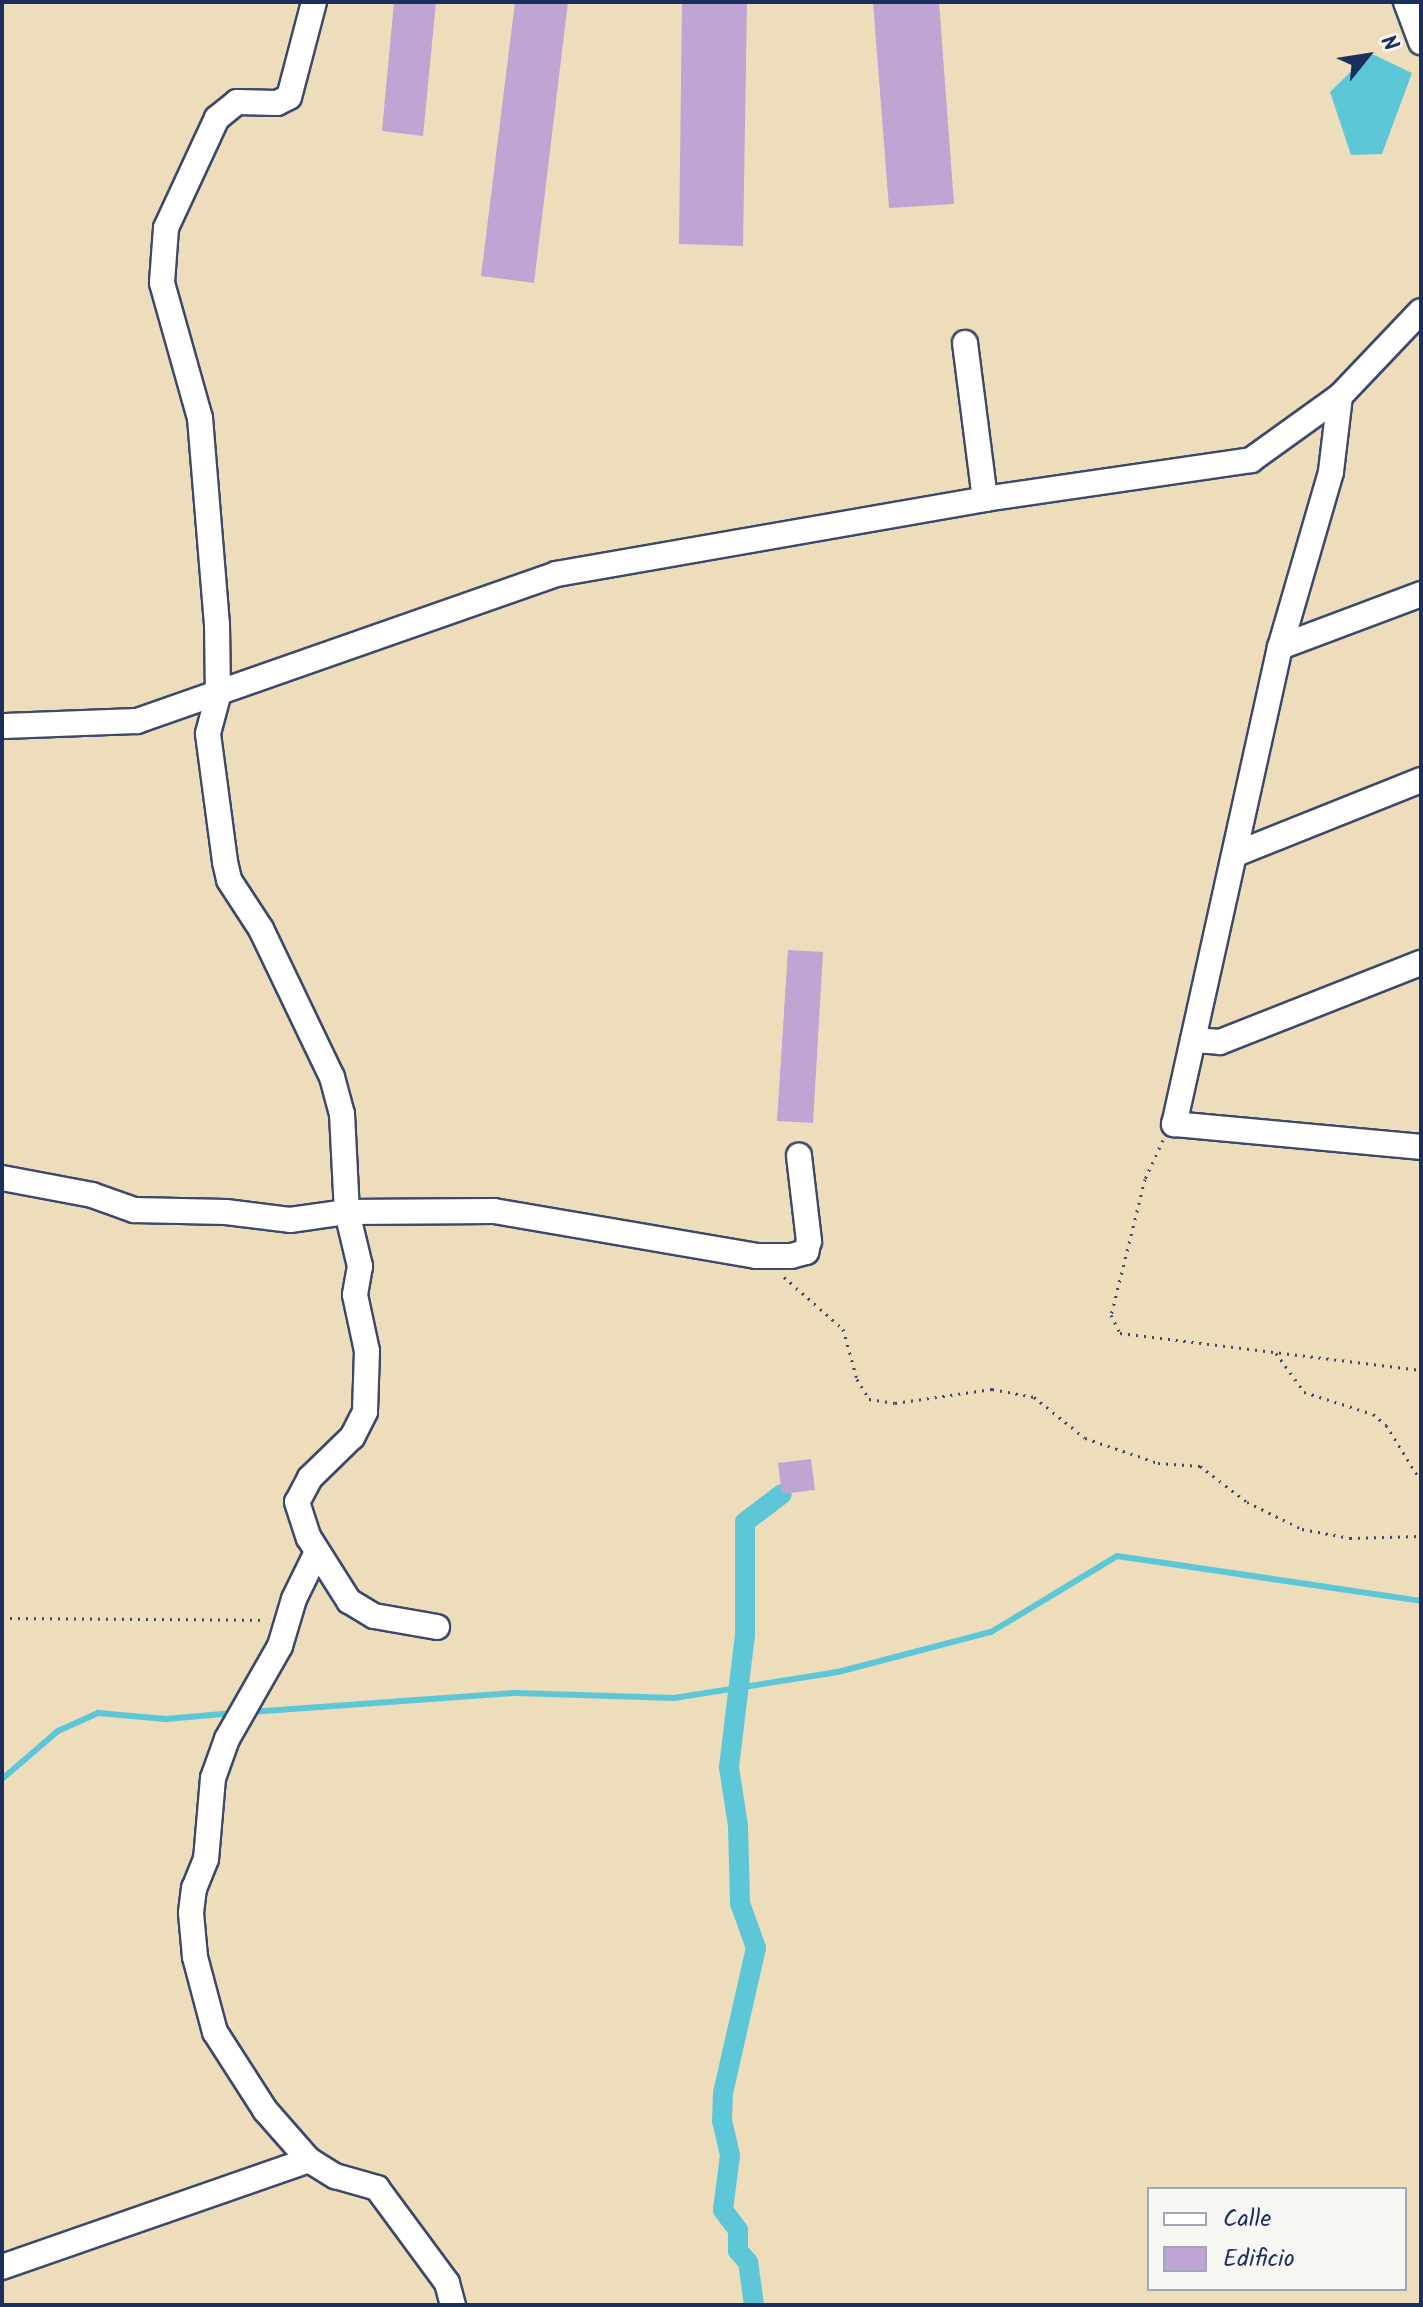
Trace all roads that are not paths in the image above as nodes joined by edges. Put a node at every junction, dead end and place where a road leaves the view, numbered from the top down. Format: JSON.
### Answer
{"nodes":[{"id":1,"x":314,"y":2,"type":"edge"},
{"id":2,"x":1406,"y":2,"type":"edge"},
{"id":3,"x":1421,"y":42,"type":"edge"},
{"id":4,"x":1421,"y":311,"type":"edge"},
{"id":5,"x":965,"y":343,"type":"dead end"},
{"id":6,"x":1340,"y":396,"type":"junction"},
{"id":7,"x":985,"y":499,"type":"junction"},
{"id":8,"x":1421,"y":594,"type":"edge"},
{"id":9,"x":1280,"y":647,"type":"junction"},
{"id":10,"x":218,"y":696,"type":"junction"},
{"id":11,"x":2,"y":726,"type":"edge"},
{"id":12,"x":1421,"y":780,"type":"edge"},
{"id":13,"x":1236,"y":854,"type":"junction"},
{"id":14,"x":1421,"y":963,"type":"edge"},
{"id":15,"x":1193,"y":1040,"type":"junction"},
{"id":16,"x":1421,"y":1147,"type":"edge"},
{"id":17,"x":799,"y":1156,"type":"dead end"},
{"id":18,"x":2,"y":1178,"type":"edge"},
{"id":19,"x":347,"y":1212,"type":"junction"},
{"id":20,"x":317,"y":1552,"type":"junction"},
{"id":21,"x":437,"y":1627,"type":"dead end"},
{"id":22,"x":309,"y":2160,"type":"junction"},
{"id":23,"x":2,"y":2267,"type":"edge"},
{"id":24,"x":453,"y":2305,"type":"edge"}],
"edges":[{"from":1,"to":10,"type":"street"},
{"from":2,"to":3,"type":"street"},
{"from":4,"to":6,"type":"street"},
{"from":5,"to":7,"type":"street"},
{"from":6,"to":7,"type":"street"},
{"from":6,"to":9,"type":"street"},
{"from":7,"to":10,"type":"street"},
{"from":8,"to":9,"type":"street"},
{"from":9,"to":13,"type":"street"},
{"from":10,"to":11,"type":"street"},
{"from":10,"to":19,"type":"street"},
{"from":12,"to":13,"type":"street"},
{"from":13,"to":15,"type":"street"},
{"from":14,"to":15,"type":"street"},
{"from":15,"to":16,"type":"street"},
{"from":17,"to":19,"type":"street"},
{"from":18,"to":19,"type":"street"},
{"from":19,"to":20,"type":"street"},
{"from":20,"to":21,"type":"street"},
{"from":20,"to":22,"type":"street"},
{"from":22,"to":23,"type":"street"},
{"from":22,"to":24,"type":"street"}]}
